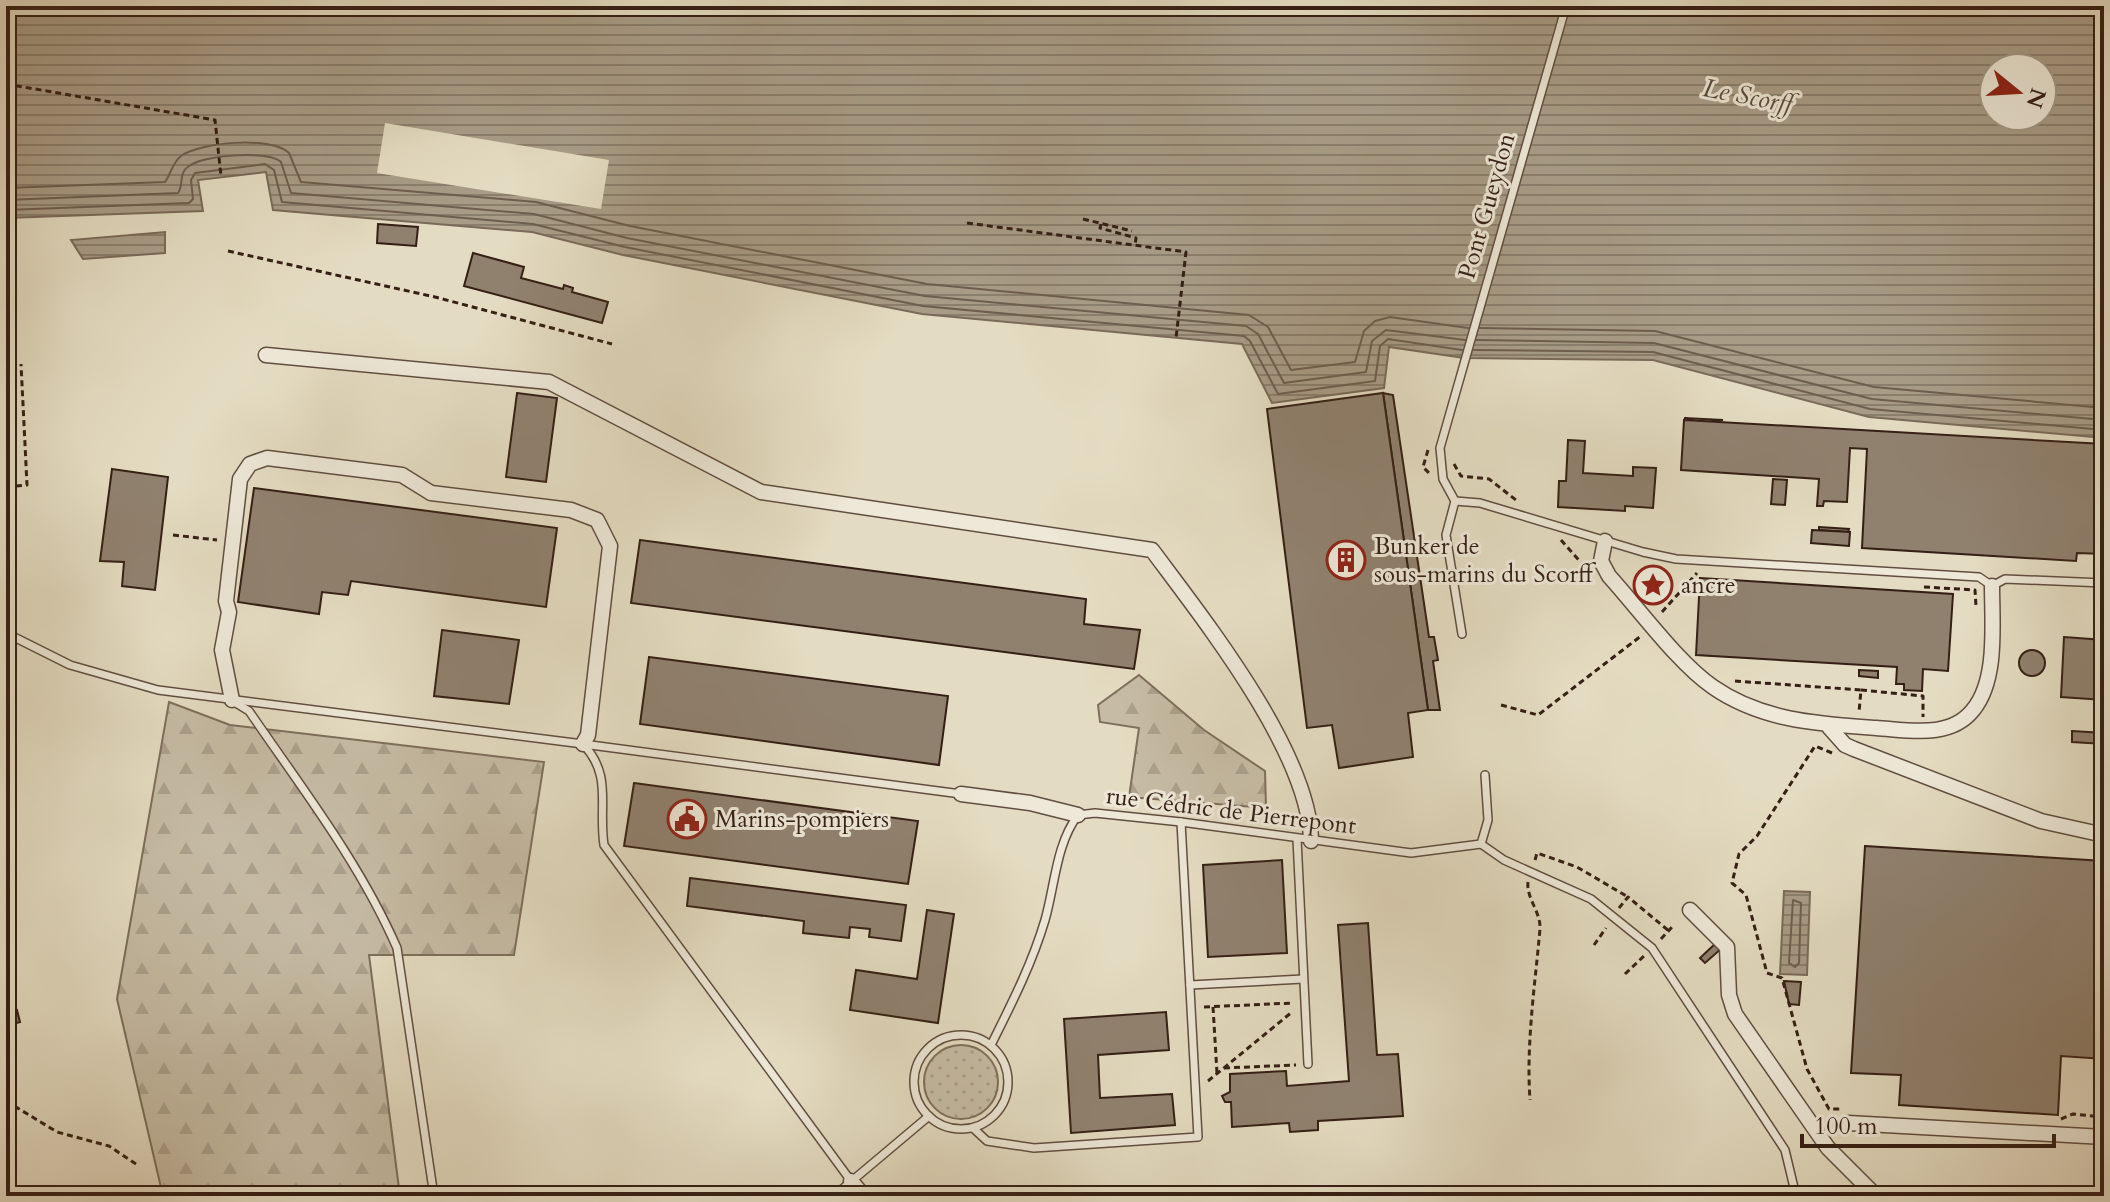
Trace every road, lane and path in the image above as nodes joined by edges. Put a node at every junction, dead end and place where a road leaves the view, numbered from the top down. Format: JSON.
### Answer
{"nodes":[{"id":1,"x":1566,"y":6,"type":"edge"},
{"id":2,"x":6,"y":84,"type":"edge"},
{"id":3,"x":221,"y":176,"type":"dead end"},
{"id":4,"x":1083,"y":219,"type":"dead end"},
{"id":5,"x":967,"y":223,"type":"dead end"},
{"id":6,"x":1101,"y":224,"type":"junction"},
{"id":7,"x":1132,"y":231,"type":"dead end"},
{"id":8,"x":1135,"y":245,"type":"junction"},
{"id":9,"x":228,"y":251,"type":"dead end"},
{"id":10,"x":1176,"y":338,"type":"dead end"},
{"id":11,"x":612,"y":344,"type":"dead end"},
{"id":12,"x":266,"y":355,"type":"dead end"},
{"id":13,"x":21,"y":364,"type":"dead end"},
{"id":14,"x":1453,"y":462,"type":"dead end"},
{"id":15,"x":6,"y":487,"type":"edge"},
{"id":16,"x":1455,"y":501,"type":"junction"},
{"id":17,"x":1519,"y":515,"type":"junction"},
{"id":18,"x":173,"y":535,"type":"dead end"},
{"id":19,"x":1560,"y":539,"type":"dead end"},
{"id":20,"x":1605,"y":541,"type":"junction"},
{"id":21,"x":233,"y":542,"type":"junction"},
{"id":22,"x":1591,"y":573,"type":"dead end"},
{"id":23,"x":1697,"y":573,"type":"dead end"},
{"id":24,"x":2104,"y":583,"type":"edge"},
{"id":25,"x":1992,"y":586,"type":"junction"},
{"id":26,"x":1913,"y":587,"type":"dead end"},
{"id":27,"x":1991,"y":608,"type":"junction"},
{"id":28,"x":1652,"y":623,"type":"junction"},
{"id":29,"x":6,"y":633,"type":"edge"},
{"id":30,"x":1462,"y":634,"type":"dead end"},
{"id":31,"x":1728,"y":679,"type":"dead end"},
{"id":32,"x":1861,"y":690,"type":"junction"},
{"id":33,"x":232,"y":700,"type":"junction"},
{"id":34,"x":1501,"y":705,"type":"dead end"},
{"id":35,"x":1829,"y":727,"type":"junction"},
{"id":36,"x":1858,"y":727,"type":"junction"},
{"id":37,"x":1922,"y":731,"type":"junction"},
{"id":38,"x":583,"y":744,"type":"junction"},
{"id":39,"x":1854,"y":749,"type":"junction"},
{"id":40,"x":1485,"y":775,"type":"dead end"},
{"id":41,"x":961,"y":794,"type":"joint"},
{"id":42,"x":1078,"y":815,"type":"junction"},
{"id":43,"x":1181,"y":822,"type":"junction"},
{"id":44,"x":2104,"y":835,"type":"edge"},
{"id":45,"x":1304,"y":840,"type":"junction"},
{"id":46,"x":1481,"y":844,"type":"junction"},
{"id":47,"x":1531,"y":871,"type":"junction"},
{"id":48,"x":1628,"y":897,"type":"dead end"},
{"id":49,"x":1690,"y":910,"type":"dead end"},
{"id":50,"x":1303,"y":979,"type":"junction"},
{"id":51,"x":1190,"y":985,"type":"junction"},
{"id":52,"x":1304,"y":1002,"type":"junction"},
{"id":53,"x":1191,"y":1007,"type":"junction"},
{"id":54,"x":1213,"y":1007,"type":"junction"},
{"id":55,"x":991,"y":1045,"type":"junction"},
{"id":56,"x":1308,"y":1064,"type":"joint"},
{"id":57,"x":1224,"y":1068,"type":"junction"},
{"id":58,"x":1217,"y":1073,"type":"junction"},
{"id":59,"x":1196,"y":1091,"type":"junction"},
{"id":60,"x":1530,"y":1100,"type":"dead end"},
{"id":61,"x":6,"y":1101,"type":"edge"},
{"id":62,"x":929,"y":1116,"type":"junction"},
{"id":63,"x":1850,"y":1116,"type":"joint"},
{"id":64,"x":2104,"y":1117,"type":"edge"},
{"id":65,"x":2059,"y":1120,"type":"dead end"},
{"id":66,"x":973,"y":1128,"type":"junction"},
{"id":67,"x":2104,"y":1137,"type":"edge"},
{"id":68,"x":136,"y":1164,"type":"dead end"},
{"id":69,"x":851,"y":1181,"type":"junction"},
{"id":70,"x":434,"y":1196,"type":"edge"},
{"id":71,"x":834,"y":1196,"type":"edge"},
{"id":72,"x":864,"y":1196,"type":"edge"},
{"id":73,"x":1796,"y":1196,"type":"edge"},
{"id":74,"x":1876,"y":1196,"type":"edge"}],
"edges":[{"from":1,"to":16,"type":"lane","name":"Pont Gueydon"},
{"from":2,"to":3,"type":"path"},
{"from":4,"to":6,"type":"path"},
{"from":5,"to":8,"type":"path"},
{"from":6,"to":7,"type":"path"},
{"from":6,"to":8,"type":"path"},
{"from":8,"to":10,"type":"path"},
{"from":9,"to":11,"type":"path"},
{"from":12,"to":45,"type":"street"},
{"from":13,"to":15,"type":"path"},
{"from":14,"to":17,"type":"path"},
{"from":16,"to":17,"type":"lane"},
{"from":16,"to":30,"type":"lane"},
{"from":17,"to":20,"type":"lane"},
{"from":18,"to":21,"type":"path"},
{"from":19,"to":22,"type":"path"},
{"from":20,"to":25,"type":"lane"},
{"from":20,"to":28,"type":"street"},
{"from":21,"to":33,"type":"street"},
{"from":21,"to":38,"type":"street"},
{"from":23,"to":28,"type":"path"},
{"from":24,"to":25,"type":"lane"},
{"from":25,"to":27,"type":"street"},
{"from":26,"to":27,"type":"path"},
{"from":27,"to":37,"type":"street"},
{"from":28,"to":34,"type":"path"},
{"from":28,"to":35,"type":"street"},
{"from":29,"to":33,"type":"lane"},
{"from":31,"to":32,"type":"path"},
{"from":32,"to":36,"type":"path"},
{"from":32,"to":37,"type":"path"},
{"from":33,"to":38,"type":"lane"},
{"from":33,"to":70,"type":"lane"},
{"from":35,"to":36,"type":"street"},
{"from":35,"to":39,"type":"street"},
{"from":36,"to":37,"type":"street"},
{"from":38,"to":41,"type":"lane"},
{"from":38,"to":69,"type":"lane"},
{"from":39,"to":44,"type":"street"},
{"from":39,"to":63,"type":"path"},
{"from":40,"to":46,"type":"lane"},
{"from":41,"to":42,"type":"street"},
{"from":42,"to":43,"type":"lane","name":"rue Cédric de Pierrepont"},
{"from":42,"to":55,"type":"lane","name":"rue Cédric de Pierrepont"},
{"from":43,"to":45,"type":"lane","name":"rue Cédric de Pierrepont"},
{"from":43,"to":51,"type":"lane"},
{"from":45,"to":46,"type":"lane","name":"rue Cédric de Pierrepont"},
{"from":45,"to":50,"type":"lane"},
{"from":46,"to":47,"type":"lane"},
{"from":47,"to":48,"type":"path"},
{"from":47,"to":60,"type":"path"},
{"from":47,"to":73,"type":"lane"},
{"from":49,"to":74,"type":"street"},
{"from":50,"to":51,"type":"lane"},
{"from":50,"to":52,"type":"lane"},
{"from":51,"to":53,"type":"lane"},
{"from":52,"to":54,"type":"path"},
{"from":52,"to":56,"type":"lane"},
{"from":52,"to":57,"type":"path"},
{"from":53,"to":54,"type":"path"},
{"from":53,"to":59,"type":"lane"},
{"from":54,"to":58,"type":"path"},
{"from":55,"to":62,"type":"lane"},
{"from":55,"to":66,"type":"lane"},
{"from":56,"to":57,"type":"path"},
{"from":57,"to":58,"type":"path"},
{"from":58,"to":59,"type":"path"},
{"from":59,"to":66,"type":"lane"},
{"from":61,"to":68,"type":"path"},
{"from":62,"to":66,"type":"lane"},
{"from":62,"to":69,"type":"lane"},
{"from":63,"to":67,"type":"street"},
{"from":64,"to":65,"type":"path"},
{"from":69,"to":71,"type":"lane"},
{"from":69,"to":72,"type":"street"}]}
